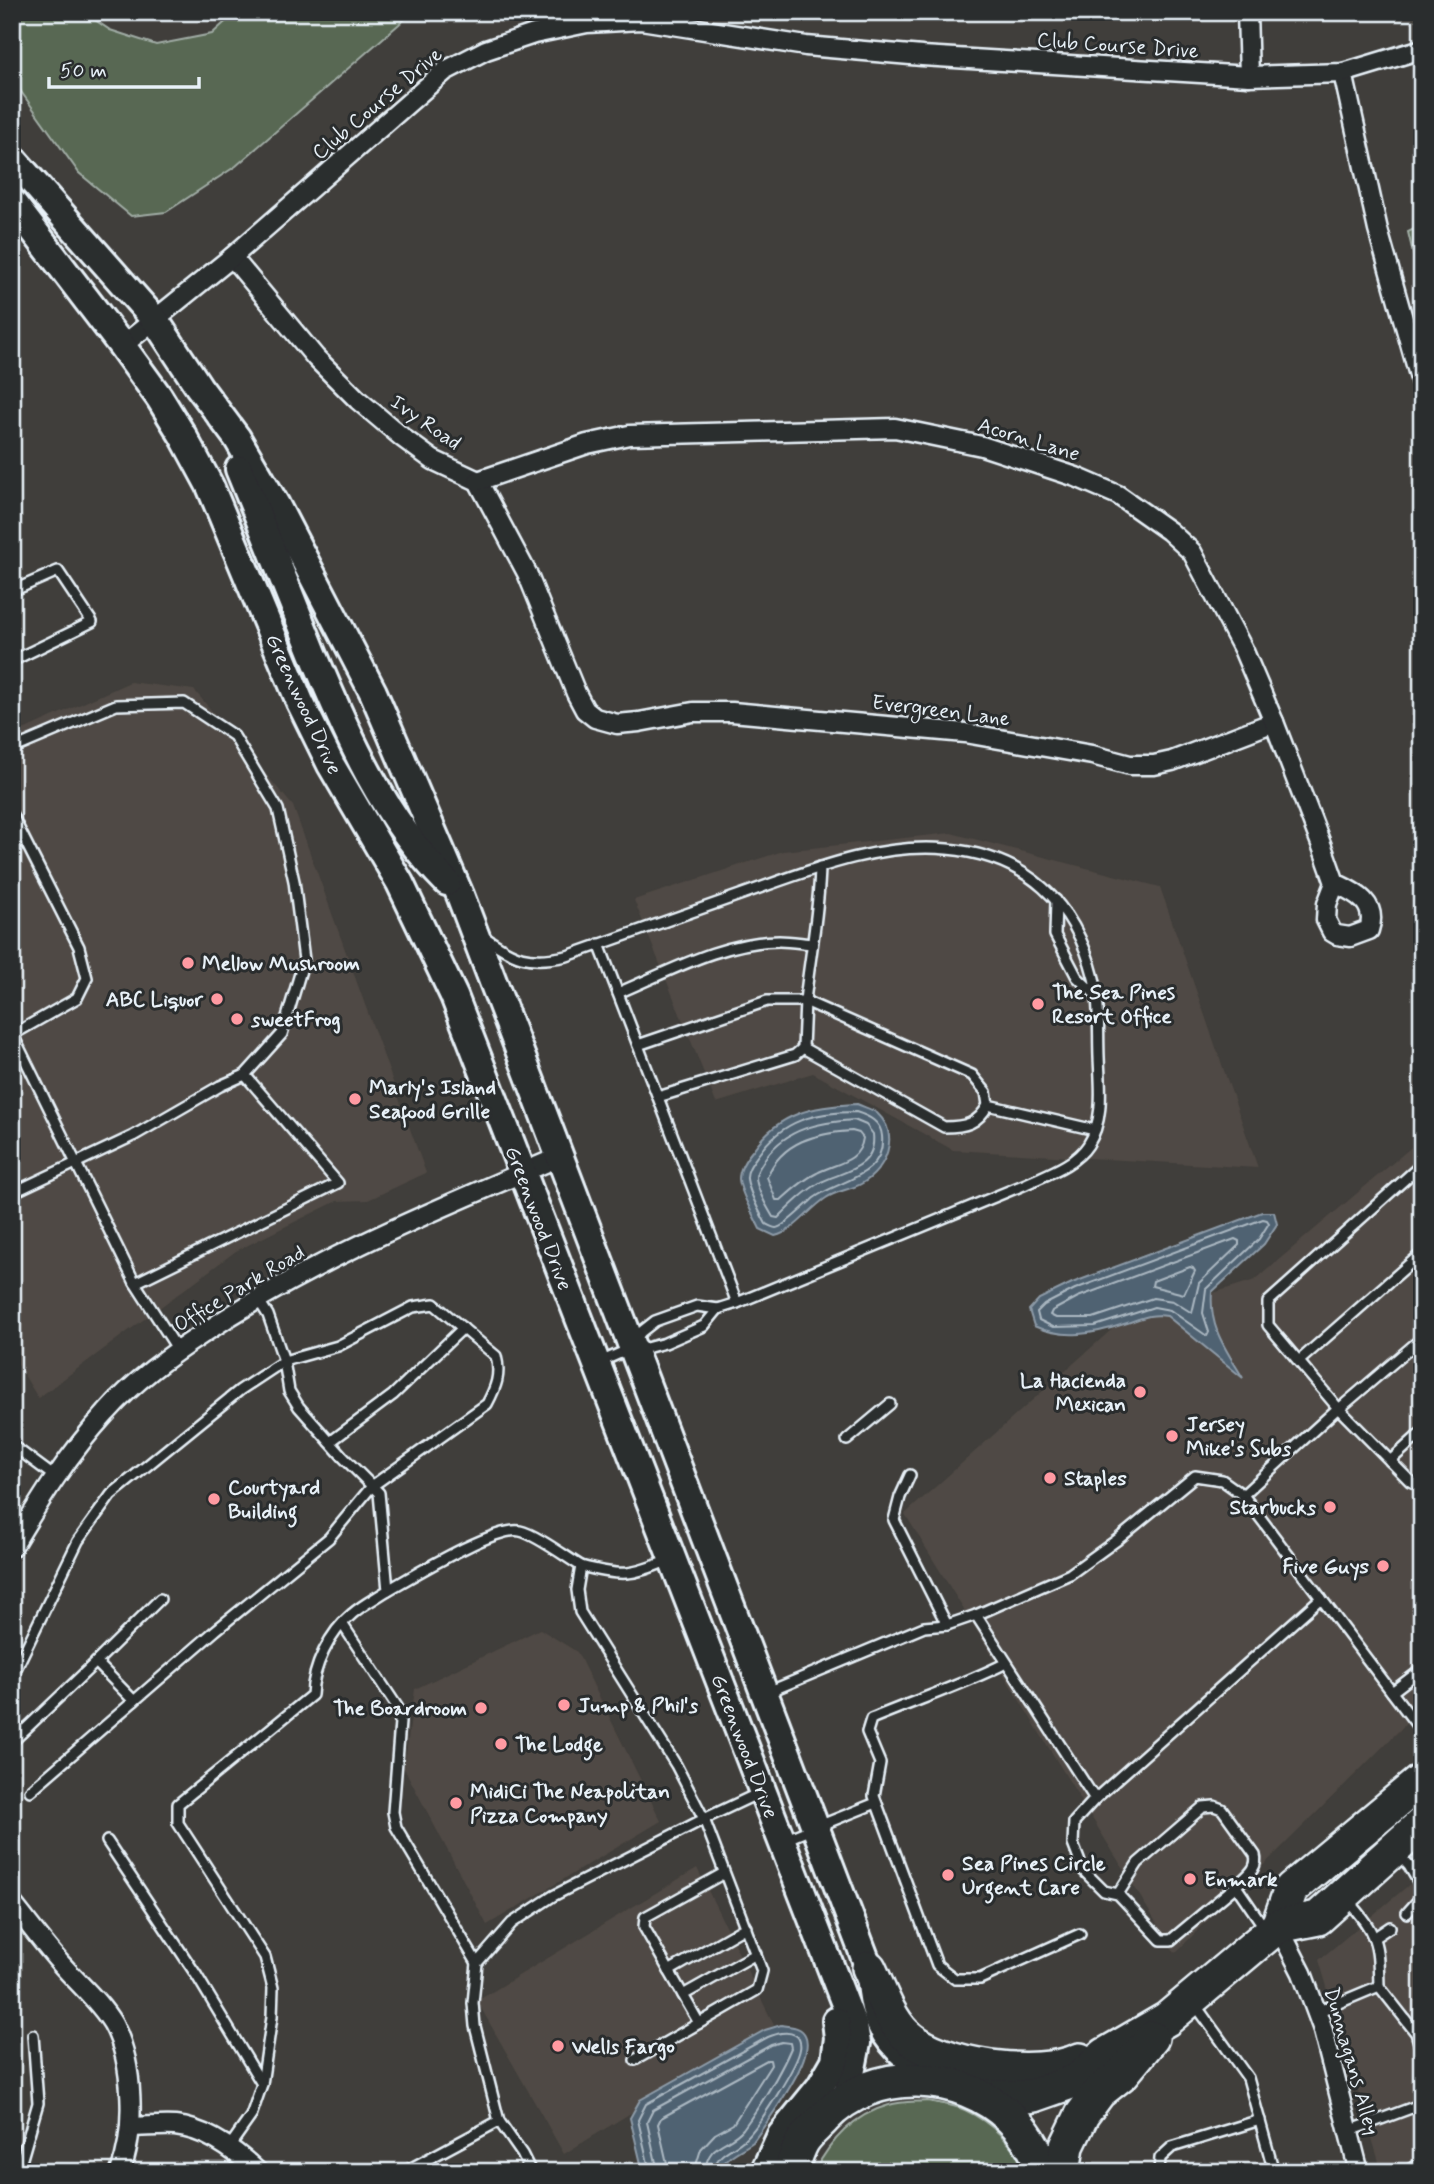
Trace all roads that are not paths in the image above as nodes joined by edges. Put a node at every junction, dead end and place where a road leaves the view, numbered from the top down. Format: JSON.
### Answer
{"nodes":[{"id":1,"x":1247,"y":12,"type":"edge"},
{"id":2,"x":642,"y":16,"type":"edge"},
{"id":3,"x":1422,"y":49,"type":"edge"},
{"id":4,"x":1343,"y":73,"type":"junction"},
{"id":5,"x":1249,"y":76,"type":"junction"},
{"id":6,"x":12,"y":158,"type":"edge"},
{"id":7,"x":12,"y":202,"type":"edge"},
{"id":8,"x":232,"y":257,"type":"junction"},
{"id":9,"x":155,"y":320,"type":"junction"},
{"id":10,"x":122,"y":346,"type":"junction"},
{"id":11,"x":1422,"y":386,"type":"edge"},
{"id":12,"x":199,"y":387,"type":"junction"},
{"id":13,"x":478,"y":481,"type":"junction"},
{"id":14,"x":12,"y":591,"type":"edge"},
{"id":15,"x":12,"y":661,"type":"edge"},
{"id":16,"x":1274,"y":722,"type":"junction"},
{"id":17,"x":12,"y":749,"type":"edge"},
{"id":18,"x":12,"y":815,"type":"edge"},
{"id":19,"x":820,"y":867,"type":"junction"},
{"id":20,"x":1335,"y":883,"type":"dead end"},
{"id":21,"x":460,"y":895,"type":"junction"},
{"id":22,"x":1056,"y":900,"type":"junction"},
{"id":23,"x":473,"y":929,"type":"junction"},
{"id":24,"x":599,"y":944,"type":"junction"},
{"id":25,"x":812,"y":944,"type":"junction"},
{"id":26,"x":618,"y":993,"type":"junction"},
{"id":27,"x":1097,"y":996,"type":"junction"},
{"id":28,"x":806,"y":1001,"type":"junction"},
{"id":29,"x":12,"y":1035,"type":"edge"},
{"id":30,"x":638,"y":1045,"type":"junction"},
{"id":31,"x":803,"y":1048,"type":"junction"},
{"id":32,"x":245,"y":1075,"type":"junction"},
{"id":33,"x":658,"y":1097,"type":"junction"},
{"id":34,"x":988,"y":1105,"type":"junction"},
{"id":35,"x":1096,"y":1130,"type":"junction"},
{"id":36,"x":559,"y":1157,"type":"junction"},
{"id":37,"x":75,"y":1163,"type":"junction"},
{"id":38,"x":1422,"y":1164,"type":"edge"},
{"id":39,"x":522,"y":1173,"type":"junction"},
{"id":40,"x":12,"y":1193,"type":"edge"},
{"id":41,"x":1422,"y":1252,"type":"edge"},
{"id":42,"x":135,"y":1283,"type":"junction"},
{"id":43,"x":258,"y":1299,"type":"junction"},
{"id":44,"x":737,"y":1303,"type":"junction"},
{"id":45,"x":718,"y":1309,"type":"junction"},
{"id":46,"x":463,"y":1328,"type":"junction"},
{"id":47,"x":1422,"y":1338,"type":"edge"},
{"id":48,"x":632,"y":1348,"type":"junction"},
{"id":49,"x":178,"y":1350,"type":"junction"},
{"id":50,"x":284,"y":1361,"type":"junction"},
{"id":51,"x":1299,"y":1361,"type":"junction"},
{"id":52,"x":595,"y":1364,"type":"junction"},
{"id":53,"x":890,"y":1404,"type":"dead end"},
{"id":54,"x":1339,"y":1409,"type":"junction"},
{"id":55,"x":1422,"y":1432,"type":"edge"},
{"id":56,"x":847,"y":1440,"type":"dead end"},
{"id":57,"x":330,"y":1442,"type":"junction"},
{"id":58,"x":12,"y":1446,"type":"edge"},
{"id":59,"x":1390,"y":1461,"type":"junction"},
{"id":60,"x":910,"y":1475,"type":"dead end"},
{"id":61,"x":55,"y":1477,"type":"junction"},
{"id":62,"x":372,"y":1486,"type":"junction"},
{"id":63,"x":1422,"y":1486,"type":"edge"},
{"id":64,"x":1243,"y":1495,"type":"junction"},
{"id":65,"x":12,"y":1547,"type":"edge"},
{"id":66,"x":672,"y":1559,"type":"junction"},
{"id":67,"x":581,"y":1566,"type":"junction"},
{"id":68,"x":388,"y":1590,"type":"junction"},
{"id":69,"x":1321,"y":1598,"type":"junction"},
{"id":70,"x":160,"y":1599,"type":"dead end"},
{"id":71,"x":976,"y":1615,"type":"junction"},
{"id":72,"x":343,"y":1625,"type":"junction"},
{"id":73,"x":947,"y":1625,"type":"junction"},
{"id":74,"x":96,"y":1662,"type":"junction"},
{"id":75,"x":1006,"y":1663,"type":"junction"},
{"id":76,"x":1422,"y":1669,"type":"edge"},
{"id":77,"x":12,"y":1677,"type":"edge"},
{"id":78,"x":1392,"y":1692,"type":"junction"},
{"id":79,"x":764,"y":1693,"type":"junction"},
{"id":80,"x":134,"y":1701,"type":"junction"},
{"id":81,"x":12,"y":1720,"type":"edge"},
{"id":82,"x":23,"y":1731,"type":"junction"},
{"id":83,"x":1422,"y":1732,"type":"edge"},
{"id":84,"x":12,"y":1742,"type":"edge"},
{"id":85,"x":1422,"y":1780,"type":"edge"},
{"id":86,"x":30,"y":1791,"type":"dead end"},
{"id":87,"x":763,"y":1791,"type":"junction"},
{"id":88,"x":1095,"y":1799,"type":"junction"},
{"id":89,"x":876,"y":1803,"type":"junction"},
{"id":90,"x":704,"y":1819,"type":"junction"},
{"id":91,"x":1422,"y":1824,"type":"edge"},
{"id":92,"x":815,"y":1828,"type":"junction"},
{"id":93,"x":107,"y":1841,"type":"dead end"},
{"id":94,"x":782,"y":1841,"type":"junction"},
{"id":95,"x":1392,"y":1849,"type":"junction"},
{"id":96,"x":724,"y":1873,"type":"junction"},
{"id":97,"x":1236,"y":1886,"type":"junction"},
{"id":98,"x":1422,"y":1888,"type":"edge"},
{"id":99,"x":1118,"y":1894,"type":"junction"},
{"id":100,"x":1342,"y":1895,"type":"junction"},
{"id":101,"x":1422,"y":1896,"type":"edge"},
{"id":102,"x":12,"y":1903,"type":"edge"},
{"id":103,"x":1407,"y":1913,"type":"dead end"},
{"id":104,"x":746,"y":1927,"type":"junction"},
{"id":105,"x":1390,"y":1927,"type":"dead end"},
{"id":106,"x":1273,"y":1930,"type":"junction"},
{"id":107,"x":1080,"y":1934,"type":"dead end"},
{"id":108,"x":1375,"y":1937,"type":"junction"},
{"id":109,"x":756,"y":1954,"type":"junction"},
{"id":110,"x":477,"y":1964,"type":"junction"},
{"id":111,"x":831,"y":1967,"type":"junction"},
{"id":112,"x":869,"y":1968,"type":"junction"},
{"id":113,"x":669,"y":1971,"type":"junction"},
{"id":114,"x":1379,"y":1986,"type":"junction"},
{"id":115,"x":682,"y":1995,"type":"junction"},
{"id":116,"x":1179,"y":2009,"type":"junction"},
{"id":117,"x":1317,"y":2012,"type":"junction"},
{"id":118,"x":699,"y":2024,"type":"junction"},
{"id":119,"x":33,"y":2035,"type":"dead end"},
{"id":120,"x":1422,"y":2053,"type":"edge"},
{"id":121,"x":635,"y":2060,"type":"dead end"},
{"id":122,"x":938,"y":2081,"type":"junction"},
{"id":123,"x":262,"y":2084,"type":"junction"},
{"id":124,"x":982,"y":2096,"type":"junction"},
{"id":125,"x":846,"y":2099,"type":"junction"},
{"id":126,"x":1422,"y":2104,"type":"edge"},
{"id":127,"x":1260,"y":2120,"type":"junction"},
{"id":128,"x":499,"y":2121,"type":"junction"},
{"id":129,"x":131,"y":2127,"type":"junction"},
{"id":130,"x":1349,"y":2131,"type":"junction"},
{"id":131,"x":229,"y":2147,"type":"junction"},
{"id":132,"x":1422,"y":2162,"type":"edge"},
{"id":133,"x":18,"y":2172,"type":"edge"},
{"id":134,"x":120,"y":2172,"type":"edge"},
{"id":135,"x":258,"y":2172,"type":"edge"},
{"id":136,"x":404,"y":2172,"type":"edge"},
{"id":137,"x":531,"y":2172,"type":"edge"},
{"id":138,"x":764,"y":2172,"type":"edge"},
{"id":139,"x":790,"y":2172,"type":"edge"},
{"id":140,"x":1045,"y":2172,"type":"edge"},
{"id":141,"x":1063,"y":2172,"type":"edge"},
{"id":142,"x":1081,"y":2172,"type":"edge"},
{"id":143,"x":1159,"y":2172,"type":"edge"},
{"id":144,"x":1274,"y":2172,"type":"edge"},
{"id":145,"x":1360,"y":2172,"type":"edge"},
{"id":146,"x":1407,"y":2172,"type":"edge"}],
"edges":[{"from":1,"to":5,"type":"street"},
{"from":2,"to":5,"type":"street","name":"Club Course Drive"},
{"from":2,"to":8,"type":"street","name":"Club Course Drive"},
{"from":3,"to":4,"type":"street","name":"Club Course Drive"},
{"from":4,"to":5,"type":"street","name":"Club Course Drive"},
{"from":4,"to":11,"type":"street"},
{"from":6,"to":9,"type":"street","name":"Greenwood Drive"},
{"from":7,"to":10,"type":"street","name":"Greenwood Drive"},
{"from":8,"to":9,"type":"street","name":"Club Course Drive"},
{"from":8,"to":13,"type":"street","name":"Ivy Road"},
{"from":9,"to":10,"type":"street","name":"Club Course Drive"},
{"from":9,"to":12,"type":"street","name":"Greenwood Drive"},
{"from":10,"to":39,"type":"street","name":"Greenwood Drive"},
{"from":12,"to":21,"type":"street","name":"Greenwood Drive"},
{"from":12,"to":21,"type":"street","name":"Greenwood Drive"},
{"from":13,"to":16,"type":"street","name":"Acorn Lane"},
{"from":13,"to":16,"type":"street","name":"Evergreen Lane"},
{"from":14,"to":15,"type":"lane"},
{"from":16,"to":20,"type":"street","name":"Acorn Lane"},
{"from":17,"to":32,"type":"lane"},
{"from":18,"to":29,"type":"lane"},
{"from":19,"to":22,"type":"lane"},
{"from":19,"to":24,"type":"lane"},
{"from":19,"to":25,"type":"lane"},
{"from":21,"to":23,"type":"street","name":"Greenwood Drive"},
{"from":22,"to":27,"type":"lane"},
{"from":22,"to":27,"type":"lane"},
{"from":23,"to":24,"type":"lane"},
{"from":23,"to":36,"type":"street","name":"Greenwood Drive"},
{"from":24,"to":26,"type":"lane"},
{"from":25,"to":26,"type":"lane"},
{"from":25,"to":28,"type":"lane"},
{"from":26,"to":30,"type":"lane"},
{"from":27,"to":35,"type":"lane"},
{"from":28,"to":30,"type":"lane"},
{"from":28,"to":31,"type":"lane"},
{"from":28,"to":34,"type":"lane"},
{"from":29,"to":37,"type":"lane"},
{"from":30,"to":33,"type":"lane"},
{"from":31,"to":33,"type":"lane"},
{"from":31,"to":34,"type":"lane"},
{"from":32,"to":37,"type":"lane"},
{"from":32,"to":42,"type":"lane"},
{"from":33,"to":44,"type":"lane"},
{"from":34,"to":35,"type":"lane"},
{"from":35,"to":44,"type":"lane"},
{"from":36,"to":39,"type":"street","name":"Office Park Road"},
{"from":36,"to":48,"type":"street","name":"Greenwood Drive"},
{"from":37,"to":40,"type":"lane"},
{"from":37,"to":42,"type":"lane"},
{"from":38,"to":51,"type":"lane"},
{"from":39,"to":43,"type":"street","name":"Office Park Road"},
{"from":39,"to":52,"type":"street","name":"Greenwood Drive"},
{"from":41,"to":51,"type":"lane"},
{"from":42,"to":49,"type":"lane"},
{"from":43,"to":49,"type":"street","name":"Office Park Road"},
{"from":43,"to":50,"type":"lane"},
{"from":44,"to":45,"type":"lane"},
{"from":45,"to":48,"type":"lane"},
{"from":45,"to":48,"type":"lane"},
{"from":46,"to":50,"type":"lane"},
{"from":46,"to":57,"type":"lane"},
{"from":46,"to":62,"type":"lane"},
{"from":47,"to":54,"type":"lane"},
{"from":48,"to":52,"type":"lane"},
{"from":48,"to":79,"type":"street","name":"Greenwood Drive"},
{"from":49,"to":61,"type":"street","name":"Office Park Road"},
{"from":50,"to":57,"type":"lane"},
{"from":50,"to":77,"type":"lane"},
{"from":51,"to":54,"type":"lane"},
{"from":52,"to":66,"type":"street","name":"Greenwood Drive"},
{"from":53,"to":56,"type":"lane"},
{"from":54,"to":59,"type":"lane"},
{"from":54,"to":64,"type":"lane"},
{"from":55,"to":59,"type":"lane"},
{"from":57,"to":62,"type":"lane"},
{"from":58,"to":61,"type":"lane"},
{"from":59,"to":63,"type":"lane"},
{"from":60,"to":73,"type":"lane"},
{"from":61,"to":65,"type":"street","name":"Office Park Road"},
{"from":62,"to":68,"type":"lane"},
{"from":62,"to":80,"type":"lane"},
{"from":64,"to":69,"type":"lane"},
{"from":64,"to":71,"type":"lane"},
{"from":66,"to":67,"type":"lane"},
{"from":66,"to":87,"type":"street","name":"Greenwood Drive"},
{"from":67,"to":68,"type":"lane"},
{"from":67,"to":90,"type":"lane"},
{"from":68,"to":72,"type":"lane"},
{"from":69,"to":78,"type":"lane"},
{"from":69,"to":88,"type":"lane"},
{"from":70,"to":74,"type":"lane"},
{"from":71,"to":73,"type":"lane"},
{"from":71,"to":75,"type":"lane"},
{"from":72,"to":110,"type":"lane"},
{"from":72,"to":123,"type":"lane"},
{"from":73,"to":79,"type":"lane"},
{"from":74,"to":80,"type":"lane"},
{"from":74,"to":82,"type":"lane"},
{"from":75,"to":88,"type":"lane"},
{"from":75,"to":89,"type":"lane"},
{"from":76,"to":78,"type":"lane"},
{"from":78,"to":83,"type":"lane"},
{"from":79,"to":92,"type":"street","name":"Greenwood Drive"},
{"from":80,"to":86,"type":"lane"},
{"from":81,"to":82,"type":"lane"},
{"from":82,"to":84,"type":"lane"},
{"from":85,"to":106,"type":"highway"},
{"from":87,"to":90,"type":"lane"},
{"from":87,"to":94,"type":"street","name":"Greenwood Drive"},
{"from":88,"to":99,"type":"lane"},
{"from":89,"to":92,"type":"lane"},
{"from":89,"to":107,"type":"lane"},
{"from":90,"to":96,"type":"lane"},
{"from":90,"to":110,"type":"lane"},
{"from":91,"to":95,"type":"highway"},
{"from":92,"to":94,"type":"lane"},
{"from":92,"to":112,"type":"street","name":"Greenwood Drive"},
{"from":93,"to":123,"type":"lane"},
{"from":94,"to":111,"type":"street","name":"Greenwood Drive"},
{"from":95,"to":98,"type":"lane"},
{"from":95,"to":100,"type":"highway"},
{"from":96,"to":104,"type":"lane"},
{"from":96,"to":113,"type":"lane"},
{"from":97,"to":99,"type":"lane"},
{"from":97,"to":99,"type":"lane"},
{"from":97,"to":106,"type":"lane"},
{"from":100,"to":106,"type":"highway"},
{"from":100,"to":108,"type":"lane"},
{"from":101,"to":103,"type":"lane"},
{"from":102,"to":129,"type":"street"},
{"from":104,"to":109,"type":"lane"},
{"from":104,"to":113,"type":"lane"},
{"from":105,"to":108,"type":"lane"},
{"from":106,"to":116,"type":"highway"},
{"from":106,"to":117,"type":"street","name":"Dunnagans Alley"},
{"from":108,"to":114,"type":"lane"},
{"from":109,"to":115,"type":"lane"},
{"from":109,"to":118,"type":"lane"},
{"from":110,"to":128,"type":"lane"},
{"from":111,"to":125,"type":"street","name":"Greenwood Drive"},
{"from":111,"to":138,"type":"street"},
{"from":112,"to":116,"type":"highway"},
{"from":112,"to":122,"type":"street","name":"Greenwood Drive"},
{"from":113,"to":115,"type":"lane"},
{"from":114,"to":117,"type":"lane"},
{"from":114,"to":120,"type":"lane"},
{"from":115,"to":118,"type":"lane"},
{"from":116,"to":124,"type":"highway"},
{"from":116,"to":127,"type":"lane"},
{"from":116,"to":141,"type":"highway"},
{"from":116,"to":142,"type":"highway"},
{"from":117,"to":130,"type":"street","name":"Dunnagans Alley"},
{"from":118,"to":121,"type":"lane"},
{"from":119,"to":133,"type":"lane"},
{"from":122,"to":124,"type":"highway"},
{"from":122,"to":125,"type":"highway"},
{"from":123,"to":131,"type":"lane"},
{"from":124,"to":140,"type":"highway"},
{"from":125,"to":139,"type":"highway"},
{"from":126,"to":130,"type":"lane"},
{"from":127,"to":143,"type":"lane"},
{"from":127,"to":144,"type":"lane"},
{"from":128,"to":136,"type":"lane"},
{"from":128,"to":137,"type":"lane"},
{"from":129,"to":131,"type":"street"},
{"from":129,"to":134,"type":"street"},
{"from":130,"to":145,"type":"street","name":"Dunnagans Alley"},
{"from":131,"to":135,"type":"street"},
{"from":132,"to":146,"type":"lane"}]}
